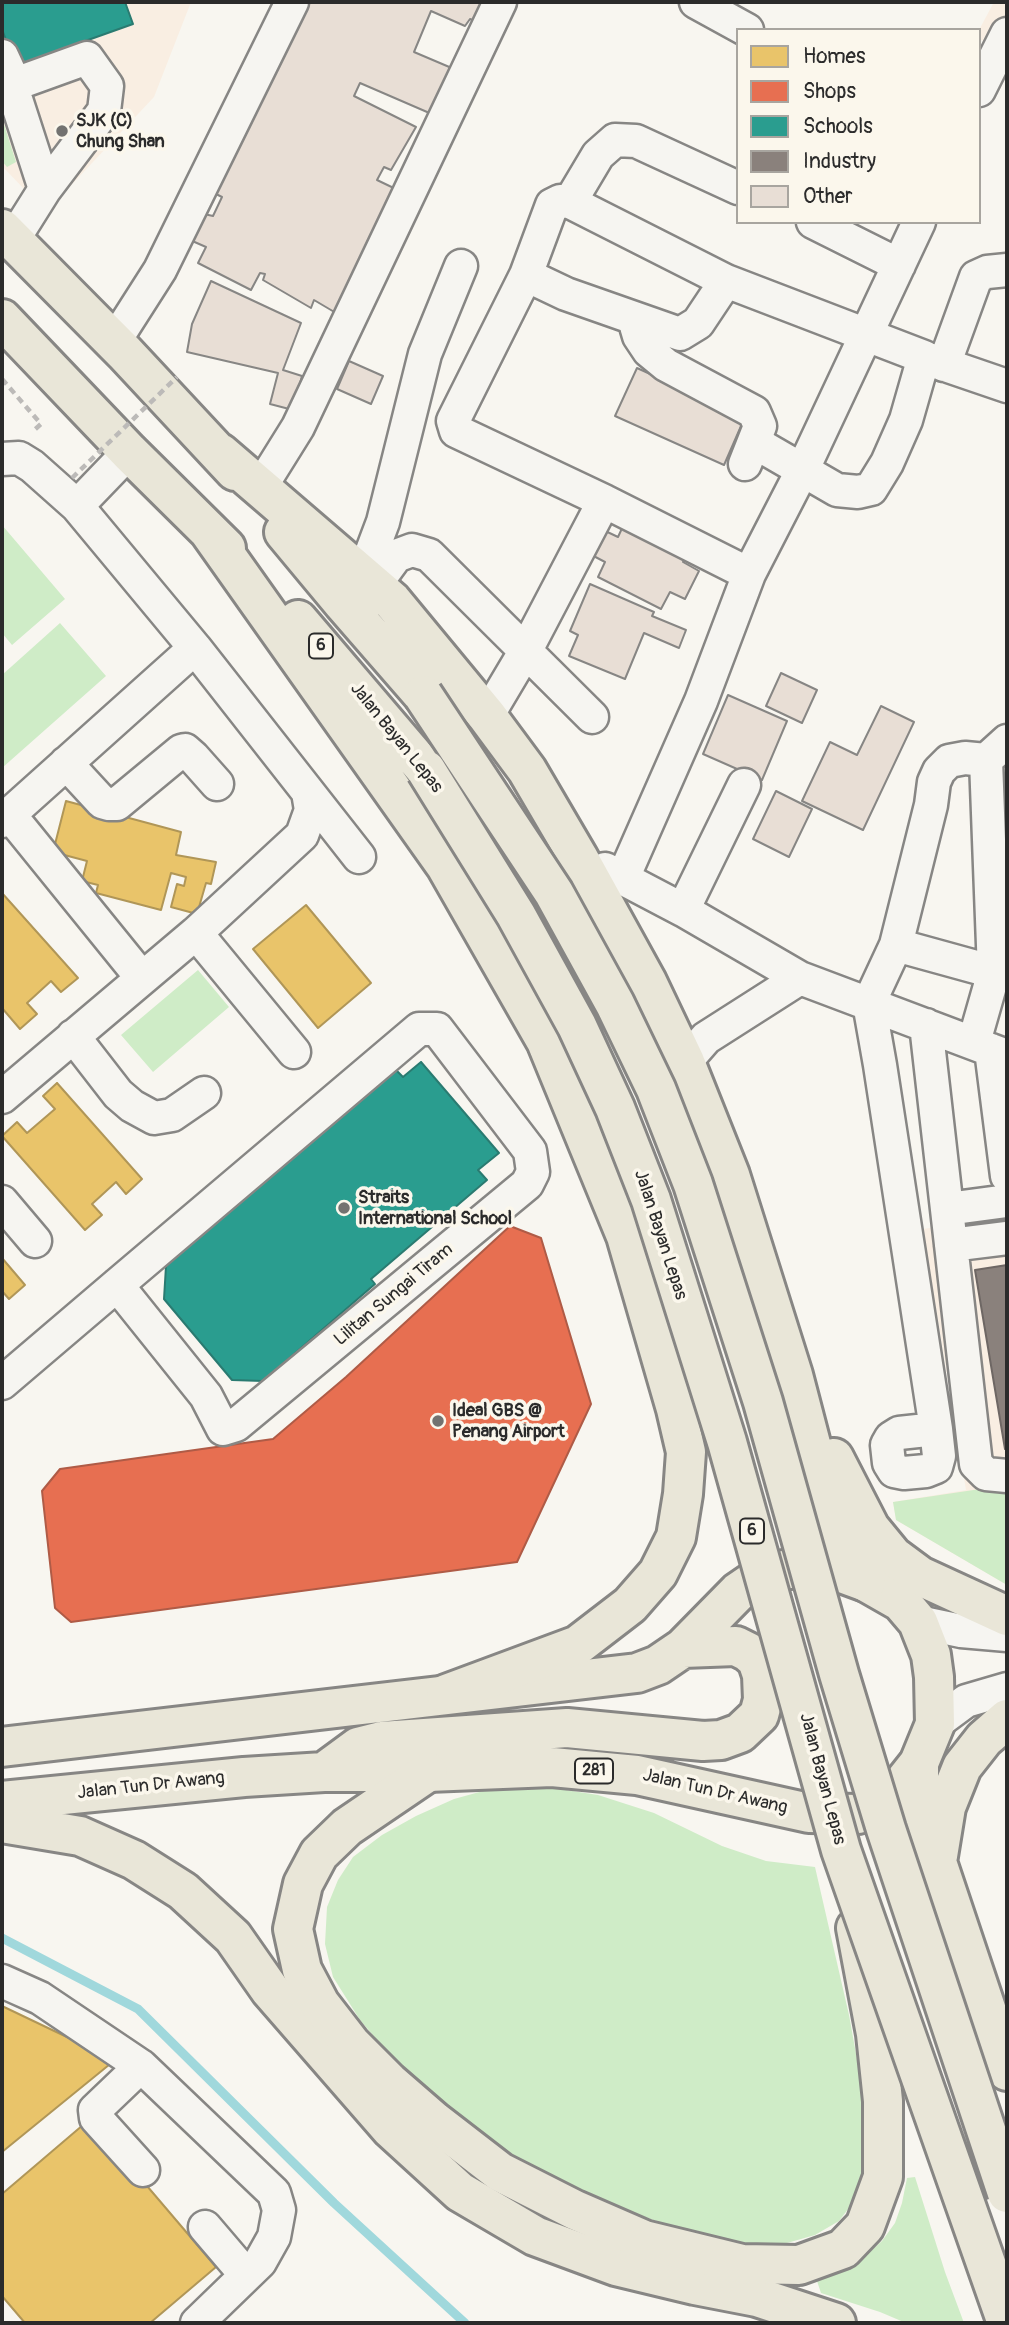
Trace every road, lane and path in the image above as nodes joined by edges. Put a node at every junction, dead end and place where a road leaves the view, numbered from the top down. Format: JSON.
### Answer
{"nodes":[{"id":1,"x":292,"y":2,"type":"edge"},
{"id":2,"x":500,"y":2,"type":"edge"},
{"id":3,"x":696,"y":2,"type":"edge"},
{"id":4,"x":743,"y":28,"type":"edge"},
{"id":5,"x":1007,"y":34,"type":"edge"},
{"id":6,"x":8,"y":70,"type":"edge"},
{"id":7,"x":981,"y":86,"type":"edge"},
{"id":8,"x":736,"y":187,"type":"edge"},
{"id":9,"x":45,"y":189,"type":"junction"},
{"id":10,"x":570,"y":202,"type":"junction"},
{"id":11,"x":817,"y":224,"type":"edge"},
{"id":12,"x":918,"y":224,"type":"edge"},
{"id":13,"x":7,"y":234,"type":"edge"},
{"id":14,"x":899,"y":265,"type":"junction"},
{"id":15,"x":461,"y":266,"type":"dead end"},
{"id":16,"x":1007,"y":270,"type":"edge"},
{"id":17,"x":526,"y":275,"type":"junction"},
{"id":18,"x":726,"y":281,"type":"junction"},
{"id":19,"x":634,"y":319,"type":"junction"},
{"id":20,"x":2,"y":320,"type":"edge"},
{"id":21,"x":866,"y":335,"type":"junction"},
{"id":22,"x":114,"y":342,"type":"junction"},
{"id":23,"x":934,"y":361,"type":"junction"},
{"id":24,"x":177,"y":377,"type":"dead end"},
{"id":25,"x":2,"y":379,"type":"edge"},
{"id":26,"x":1007,"y":387,"type":"edge"},
{"id":27,"x":31,"y":433,"type":"dead end"},
{"id":28,"x":128,"y":453,"type":"junction"},
{"id":29,"x":220,"y":453,"type":"junction"},
{"id":30,"x":2,"y":459,"type":"edge"},
{"id":31,"x":803,"y":469,"type":"junction"},
{"id":32,"x":260,"y":488,"type":"junction"},
{"id":33,"x":74,"y":492,"type":"junction"},
{"id":34,"x":604,"y":500,"type":"junction"},
{"id":35,"x":208,"y":530,"type":"junction"},
{"id":36,"x":749,"y":574,"type":"junction"},
{"id":37,"x":368,"y":581,"type":"junction"},
{"id":38,"x":195,"y":648,"type":"junction"},
{"id":39,"x":525,"y":652,"type":"junction"},
{"id":40,"x":487,"y":716,"type":"junction"},
{"id":41,"x":592,"y":717,"type":"dead end"},
{"id":42,"x":66,"y":763,"type":"junction"},
{"id":43,"x":996,"y":768,"type":"edge"},
{"id":44,"x":217,"y":784,"type":"dead end"},
{"id":45,"x":744,"y":785,"type":"dead end"},
{"id":46,"x":308,"y":792,"type":"junction"},
{"id":47,"x":5,"y":818,"type":"edge"},
{"id":48,"x":578,"y":856,"type":"junction"},
{"id":49,"x":359,"y":857,"type":"dead end"},
{"id":50,"x":623,"y":878,"type":"junction"},
{"id":51,"x":683,"y":910,"type":"junction"},
{"id":52,"x":196,"y":933,"type":"junction"},
{"id":53,"x":896,"y":945,"type":"junction"},
{"id":54,"x":1001,"y":970,"type":"edge"},
{"id":55,"x":142,"y":978,"type":"junction"},
{"id":56,"x":800,"y":978,"type":"junction"},
{"id":57,"x":869,"y":1003,"type":"junction"},
{"id":58,"x":926,"y":1025,"type":"junction"},
{"id":59,"x":74,"y":1037,"type":"junction"},
{"id":60,"x":991,"y":1049,"type":"edge"},
{"id":61,"x":294,"y":1052,"type":"dead end"},
{"id":62,"x":685,"y":1062,"type":"junction"},
{"id":63,"x":204,"y":1093,"type":"dead end"},
{"id":64,"x":2,"y":1097,"type":"edge"},
{"id":65,"x":1007,"y":1176,"type":"edge"},
{"id":66,"x":2,"y":1202,"type":"edge"},
{"id":67,"x":1007,"y":1202,"type":"edge"},
{"id":68,"x":947,"y":1209,"type":"junction"},
{"id":69,"x":1007,"y":1238,"type":"edge"},
{"id":70,"x":35,"y":1241,"type":"dead end"},
{"id":71,"x":951,"y":1245,"type":"junction"},
{"id":72,"x":117,"y":1285,"type":"junction"},
{"id":73,"x":793,"y":1375,"type":"junction"},
{"id":74,"x":2,"y":1382,"type":"edge"},
{"id":75,"x":936,"y":1429,"type":"dead end"},
{"id":76,"x":1007,"y":1476,"type":"edge"},
{"id":77,"x":866,"y":1582,"type":"junction"},
{"id":78,"x":1007,"y":1616,"type":"edge"},
{"id":79,"x":918,"y":1622,"type":"junction"},
{"id":80,"x":1007,"y":1635,"type":"edge"},
{"id":81,"x":683,"y":1647,"type":"junction"},
{"id":82,"x":1007,"y":1689,"type":"edge"},
{"id":83,"x":446,"y":1694,"type":"junction"},
{"id":84,"x":1007,"y":1719,"type":"edge"},
{"id":85,"x":935,"y":1724,"type":"junction"},
{"id":86,"x":2,"y":1747,"type":"edge"},
{"id":87,"x":919,"y":1763,"type":"junction"},
{"id":88,"x":324,"y":1772,"type":"junction"},
{"id":89,"x":428,"y":1772,"type":"junction"},
{"id":90,"x":2,"y":1801,"type":"edge"},
{"id":91,"x":2,"y":1823,"type":"edge"},
{"id":92,"x":841,"y":1850,"type":"junction"},
{"id":93,"x":937,"y":1862,"type":"junction"},
{"id":94,"x":2,"y":1981,"type":"edge"},
{"id":95,"x":141,"y":2066,"type":"junction"},
{"id":96,"x":1007,"y":2071,"type":"edge"},
{"id":97,"x":143,"y":2170,"type":"dead end"},
{"id":98,"x":1007,"y":2193,"type":"edge"},
{"id":99,"x":205,"y":2227,"type":"dead end"},
{"id":100,"x":246,"y":2276,"type":"junction"},
{"id":101,"x":197,"y":2323,"type":"edge"},
{"id":102,"x":836,"y":2323,"type":"edge"},
{"id":103,"x":1007,"y":2323,"type":"edge"}],
"edges":[{"from":1,"to":22,"type":"street"},
{"from":2,"to":32,"type":"street"},
{"from":3,"to":4,"type":"street"},
{"from":5,"to":7,"type":"street"},
{"from":6,"to":9,"type":"street"},
{"from":6,"to":9,"type":"street"},
{"from":8,"to":10,"type":"street"},
{"from":9,"to":13,"type":"street"},
{"from":10,"to":17,"type":"street"},
{"from":10,"to":18,"type":"street"},
{"from":11,"to":14,"type":"street"},
{"from":12,"to":14,"type":"street"},
{"from":13,"to":22,"type":"main road"},
{"from":14,"to":21,"type":"street"},
{"from":15,"to":37,"type":"street"},
{"from":16,"to":23,"type":"street"},
{"from":17,"to":19,"type":"street"},
{"from":17,"to":34,"type":"street"},
{"from":18,"to":19,"type":"street"},
{"from":18,"to":21,"type":"street"},
{"from":19,"to":31,"type":"street"},
{"from":20,"to":28,"type":"main road","name":"Jalan Bayan Lepas","number":"6"},
{"from":21,"to":23,"type":"street"},
{"from":21,"to":31,"type":"street"},
{"from":22,"to":29,"type":"main road"},
{"from":23,"to":26,"type":"street"},
{"from":23,"to":31,"type":"street"},
{"from":24,"to":33,"type":"path","bridge":true},
{"from":25,"to":27,"type":"path"},
{"from":28,"to":33,"type":"street"},
{"from":28,"to":35,"type":"main road","name":"Jalan Bayan Lepas","number":"6"},
{"from":29,"to":32,"type":"main road"},
{"from":29,"to":98,"type":"main road","bridge":true},
{"from":30,"to":33,"type":"street"},
{"from":31,"to":36,"type":"street"},
{"from":32,"to":37,"type":"main road"},
{"from":33,"to":38,"type":"street"},
{"from":34,"to":36,"type":"street"},
{"from":34,"to":39,"type":"street"},
{"from":35,"to":83,"type":"main road"},
{"from":35,"to":92,"type":"main road","name":"Jalan Bayan Lepas","number":"6","bridge":true},
{"from":36,"to":50,"type":"street"},
{"from":37,"to":39,"type":"street"},
{"from":37,"to":40,"type":"main road"},
{"from":38,"to":42,"type":"street"},
{"from":38,"to":46,"type":"street"},
{"from":39,"to":40,"type":"street"},
{"from":39,"to":41,"type":"street"},
{"from":40,"to":48,"type":"main road"},
{"from":42,"to":44,"type":"street"},
{"from":42,"to":47,"type":"street"},
{"from":43,"to":53,"type":"street"},
{"from":43,"to":54,"type":"street"},
{"from":45,"to":51,"type":"street"},
{"from":46,"to":49,"type":"street"},
{"from":46,"to":52,"type":"street"},
{"from":47,"to":55,"type":"street"},
{"from":48,"to":50,"type":"street"},
{"from":48,"to":62,"type":"main road"},
{"from":50,"to":51,"type":"street"},
{"from":51,"to":56,"type":"street"},
{"from":52,"to":55,"type":"street"},
{"from":52,"to":61,"type":"street"},
{"from":53,"to":54,"type":"street"},
{"from":53,"to":57,"type":"street"},
{"from":54,"to":60,"type":"street"},
{"from":55,"to":59,"type":"street"},
{"from":56,"to":57,"type":"street"},
{"from":56,"to":62,"type":"street"},
{"from":57,"to":58,"type":"street"},
{"from":57,"to":75,"type":"street"},
{"from":58,"to":60,"type":"street"},
{"from":58,"to":68,"type":"street"},
{"from":59,"to":63,"type":"street"},
{"from":59,"to":64,"type":"street"},
{"from":60,"to":65,"type":"street"},
{"from":62,"to":73,"type":"main road"},
{"from":66,"to":70,"type":"street"},
{"from":67,"to":68,"type":"street"},
{"from":68,"to":71,"type":"street"},
{"from":69,"to":71,"type":"street"},
{"from":71,"to":76,"type":"street"},
{"from":72,"to":72,"type":"street","name":"Lilitan Sungai Tiram"},
{"from":72,"to":74,"type":"street","name":"Lilitan Sungai Tiram"},
{"from":73,"to":77,"type":"main road"},
{"from":73,"to":78,"type":"main road"},
{"from":77,"to":79,"type":"main road","name":"Jalan Tun Dr Awang","number":"281"},
{"from":77,"to":81,"type":"main road","name":"Jalan Tun Dr Awang","number":"281"},
{"from":79,"to":80,"type":"street"},
{"from":79,"to":85,"type":"main road","name":"Jalan Tun Dr Awang","number":"281"},
{"from":81,"to":83,"type":"main road","name":"Jalan Tun Dr Awang","number":"281"},
{"from":81,"to":88,"type":"main road"},
{"from":82,"to":85,"type":"street"},
{"from":83,"to":86,"type":"main road","name":"Jalan Tun Dr Awang","number":"281"},
{"from":84,"to":93,"type":"main road"},
{"from":85,"to":87,"type":"main road","name":"Jalan Tun Dr Awang","number":"281"},
{"from":87,"to":89,"type":"main road","name":"Jalan Tun Dr Awang","number":"281"},
{"from":87,"to":93,"type":"main road"},
{"from":88,"to":89,"type":"main road","name":"Jalan Tun Dr Awang","number":"281"},
{"from":88,"to":90,"type":"main road","name":"Jalan Tun Dr Awang","number":"281"},
{"from":89,"to":92,"type":"main road","bridge":true},
{"from":91,"to":102,"type":"main road"},
{"from":92,"to":103,"type":"main road","name":"Jalan Bayan Lepas","number":"6","bridge":true},
{"from":93,"to":96,"type":"main road"},
{"from":94,"to":95,"type":"street"},
{"from":95,"to":97,"type":"street"},
{"from":95,"to":100,"type":"street"},
{"from":99,"to":100,"type":"street"},
{"from":100,"to":101,"type":"street"}]}
